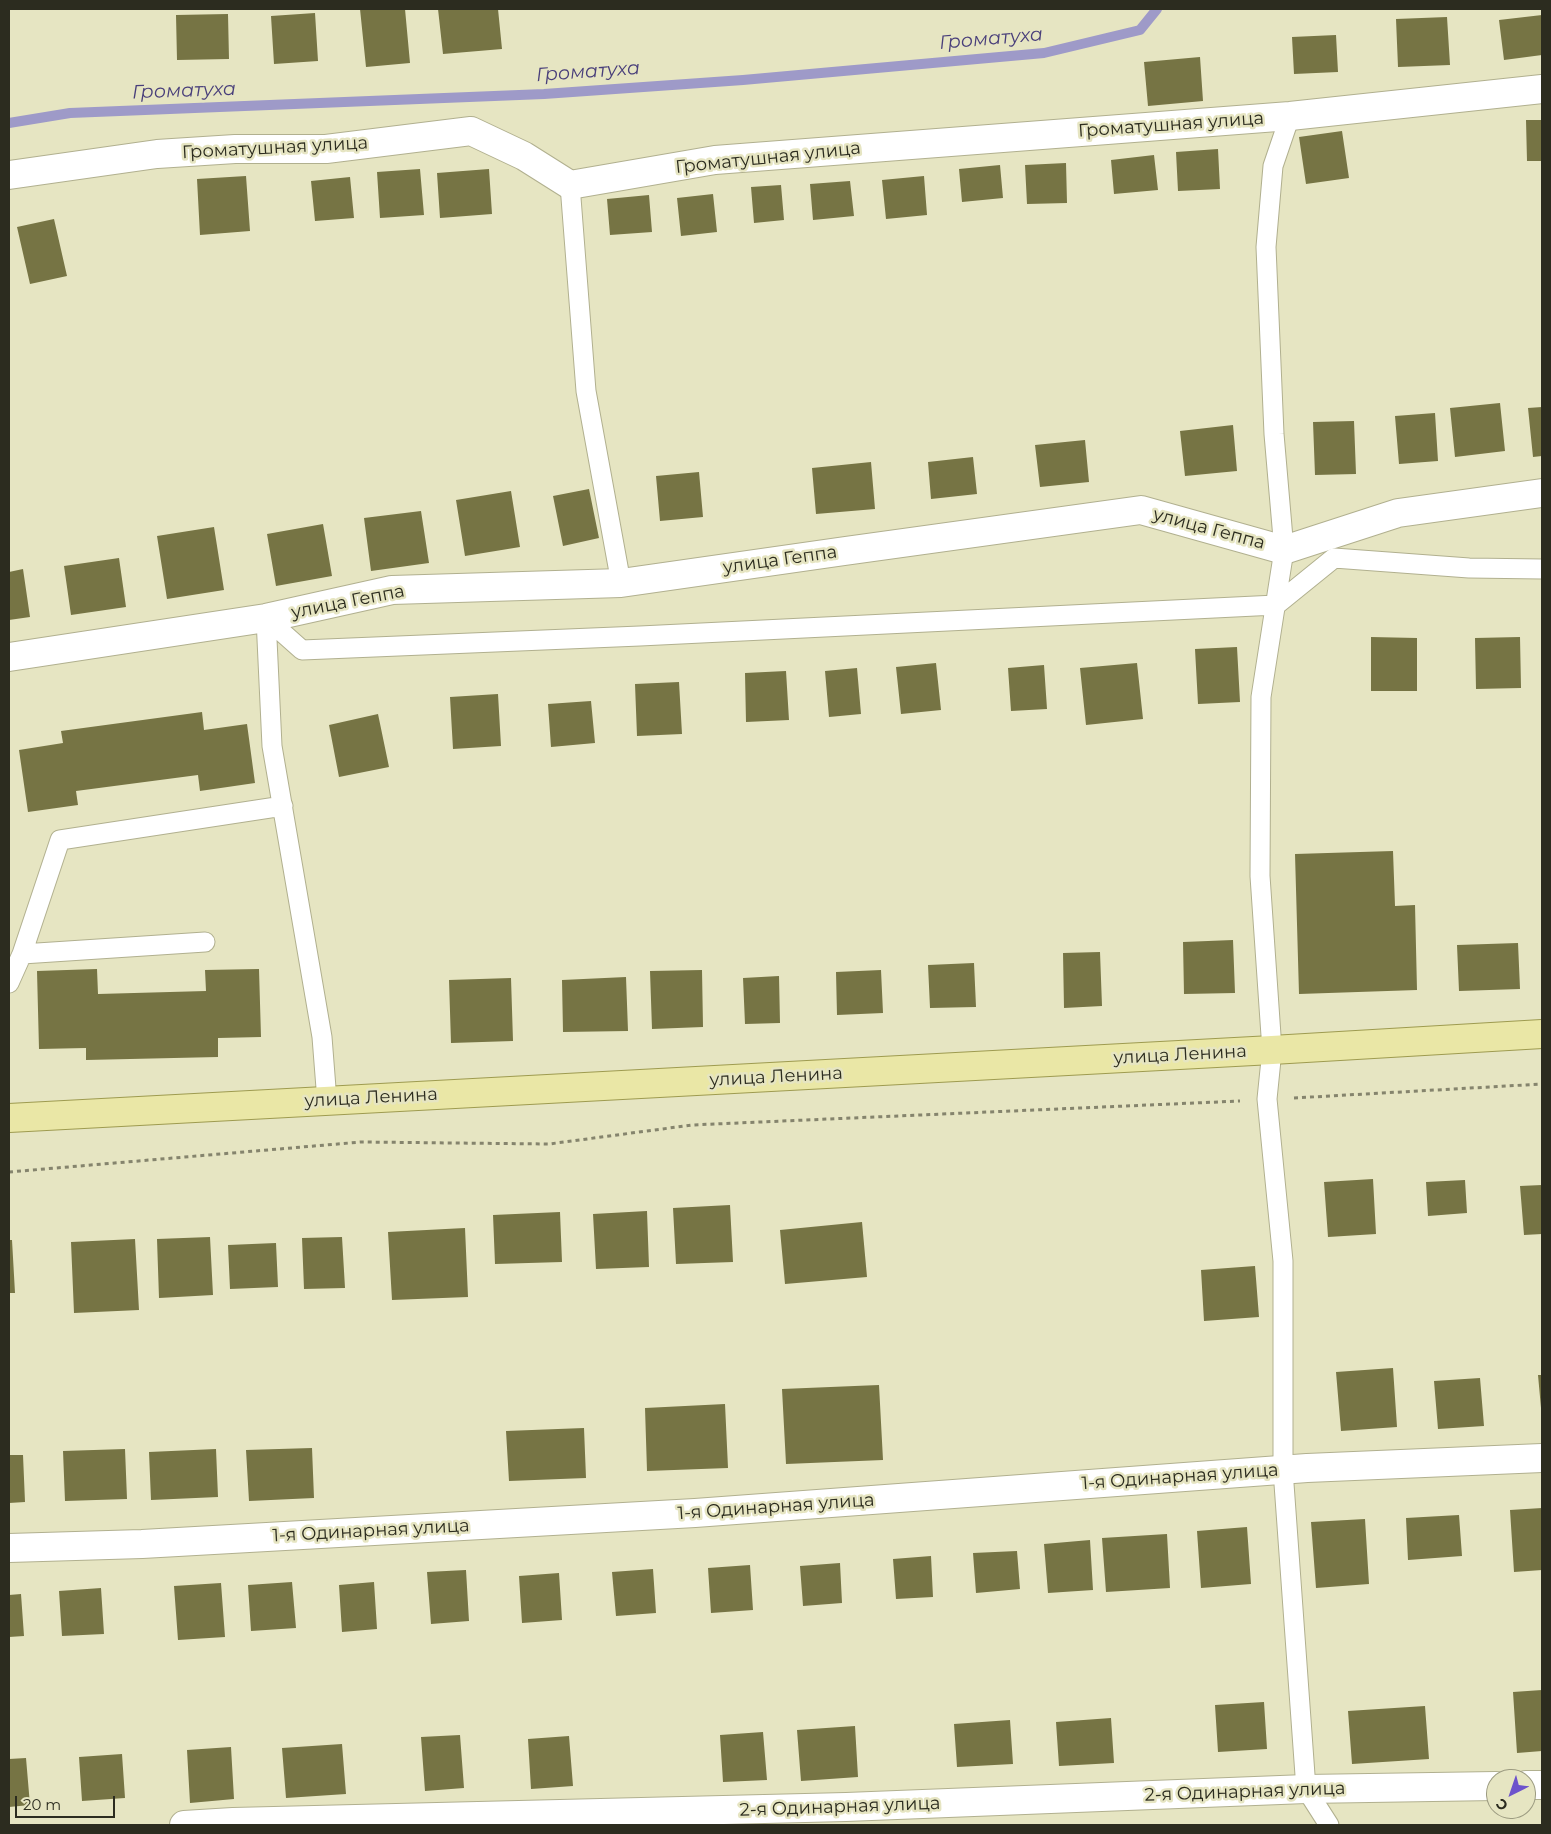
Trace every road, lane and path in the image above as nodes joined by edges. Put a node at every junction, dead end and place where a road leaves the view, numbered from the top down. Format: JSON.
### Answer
{"nodes":[{"id":1,"x":1542,"y":89,"type":"edge"},
{"id":2,"x":1290,"y":116,"type":"junction"},
{"id":3,"x":9,"y":175,"type":"edge"},
{"id":4,"x":570,"y":185,"type":"junction"},
{"id":5,"x":1542,"y":493,"type":"edge"},
{"id":6,"x":1284,"y":550,"type":"junction"},
{"id":7,"x":1542,"y":569,"type":"edge"},
{"id":8,"x":621,"y":583,"type":"junction"},
{"id":9,"x":1276,"y":605,"type":"junction"},
{"id":10,"x":266,"y":618,"type":"junction"},
{"id":11,"x":9,"y":657,"type":"edge"},
{"id":12,"x":282,"y":806,"type":"junction"},
{"id":13,"x":205,"y":942,"type":"dead end"},
{"id":14,"x":22,"y":954,"type":"junction"},
{"id":15,"x":9,"y":983,"type":"edge"},
{"id":16,"x":1542,"y":1034,"type":"edge"},
{"id":17,"x":1272,"y":1050,"type":"junction"},
{"id":18,"x":1542,"y":1084,"type":"edge"},
{"id":19,"x":1267,"y":1100,"type":"junction"},
{"id":20,"x":327,"y":1101,"type":"junction"},
{"id":21,"x":9,"y":1118,"type":"edge"},
{"id":22,"x":9,"y":1172,"type":"edge"},
{"id":23,"x":1542,"y":1458,"type":"edge"},
{"id":24,"x":1283,"y":1470,"type":"junction"},
{"id":25,"x":9,"y":1548,"type":"edge"},
{"id":26,"x":1486,"y":1786,"type":"edge"},
{"id":27,"x":1306,"y":1789,"type":"junction"},
{"id":28,"x":184,"y":1825,"type":"edge"},
{"id":29,"x":1329,"y":1825,"type":"edge"}],
"edges":[{"from":1,"to":2,"type":"street","name":"Громатушная улица"},
{"from":2,"to":4,"type":"street","name":"Громатушная улица"},
{"from":2,"to":6,"type":"lane"},
{"from":3,"to":4,"type":"street","name":"Громатушная улица"},
{"from":4,"to":8,"type":"lane"},
{"from":5,"to":6,"type":"street","name":"улица Геппа"},
{"from":6,"to":8,"type":"street","name":"улица Геппа"},
{"from":6,"to":9,"type":"lane"},
{"from":7,"to":9,"type":"lane"},
{"from":8,"to":10,"type":"street","name":"улица Геппа"},
{"from":9,"to":10,"type":"lane"},
{"from":9,"to":17,"type":"lane"},
{"from":10,"to":11,"type":"street","name":"улица Геппа"},
{"from":10,"to":12,"type":"lane"},
{"from":12,"to":14,"type":"lane"},
{"from":12,"to":20,"type":"lane"},
{"from":13,"to":14,"type":"lane"},
{"from":14,"to":15,"type":"lane"},
{"from":16,"to":17,"type":"main road","name":"улица Ленина"},
{"from":17,"to":19,"type":"lane"},
{"from":17,"to":20,"type":"main road","name":"улица Ленина"},
{"from":18,"to":19,"type":"path"},
{"from":19,"to":22,"type":"path"},
{"from":19,"to":24,"type":"lane"},
{"from":20,"to":21,"type":"main road","name":"улица Ленина"},
{"from":23,"to":24,"type":"street","name":"1-я Одинарная улица"},
{"from":24,"to":25,"type":"street","name":"1-я Одинарная улица"},
{"from":24,"to":27,"type":"lane"},
{"from":26,"to":27,"type":"street","name":"2-я Одинарная улица"},
{"from":27,"to":28,"type":"street","name":"2-я Одинарная улица"},
{"from":27,"to":29,"type":"lane"}]}
